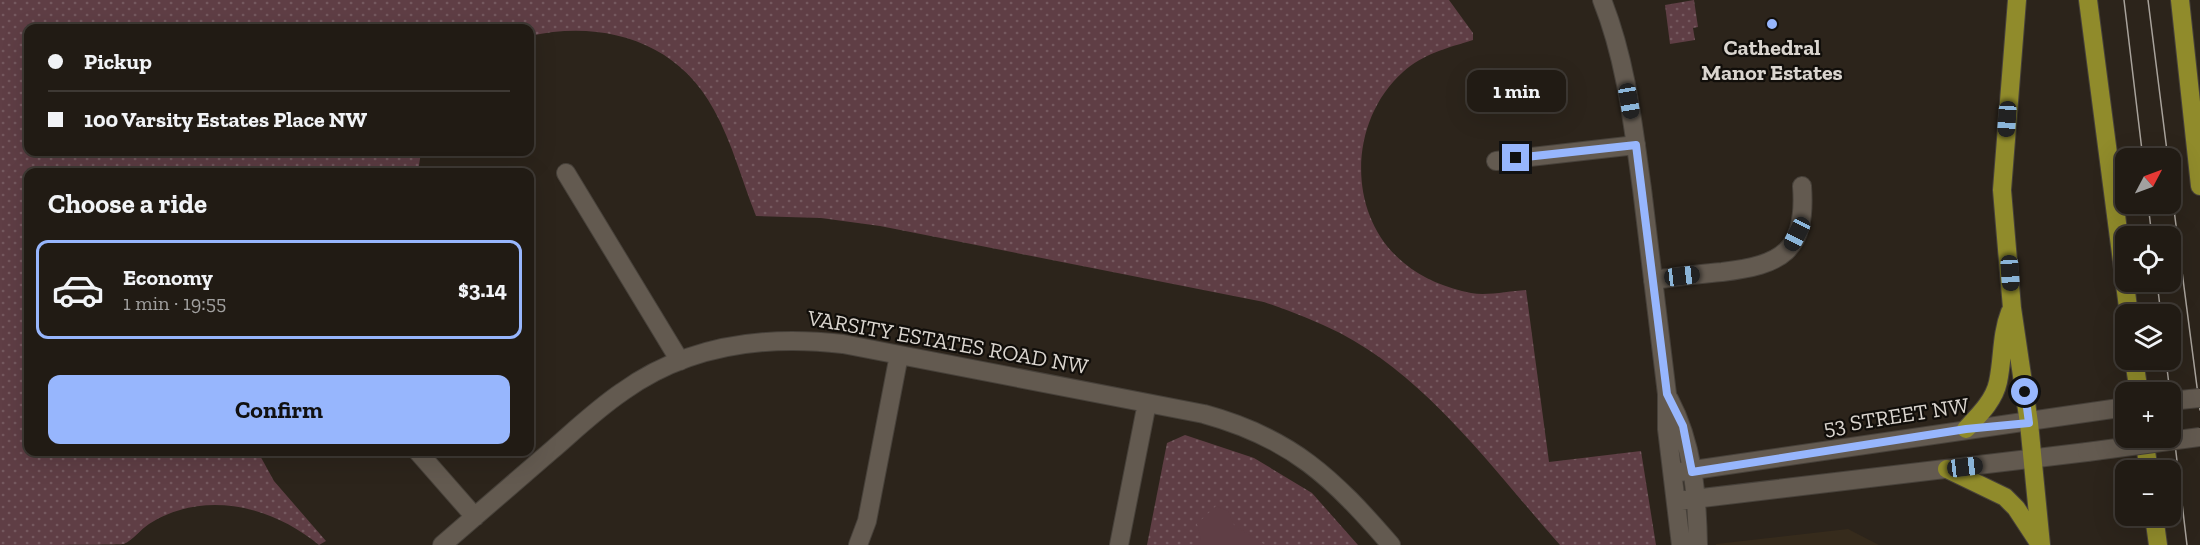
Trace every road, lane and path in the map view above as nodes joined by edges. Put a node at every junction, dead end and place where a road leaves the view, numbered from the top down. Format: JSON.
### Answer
{"nodes":[{"id":1,"x":1602,"y":0,"type":"edge"},
{"id":2,"x":2017,"y":0,"type":"edge"},
{"id":3,"x":2088,"y":0,"type":"edge"},
{"id":4,"x":2180,"y":0,"type":"edge"},
{"id":5,"x":1636,"y":145,"type":"junction"},
{"id":6,"x":1496,"y":161,"type":"dead end"},
{"id":7,"x":566,"y":173,"type":"dead end"},
{"id":8,"x":1802,"y":186,"type":"dead end"},
{"id":9,"x":2200,"y":186,"type":"edge"},
{"id":10,"x":1653,"y":280,"type":"junction"},
{"id":11,"x":2127,"y":304,"type":"edge"},
{"id":12,"x":2012,"y":308,"type":"junction"},
{"id":13,"x":899,"y":355,"type":"junction"},
{"id":14,"x":680,"y":361,"type":"junction"},
{"id":15,"x":1667,"y":394,"type":"junction"},
{"id":16,"x":2200,"y":398,"type":"edge"},
{"id":17,"x":2181,"y":400,"type":"edge"},
{"id":18,"x":1147,"y":403,"type":"junction"},
{"id":19,"x":2115,"y":408,"type":"edge"},
{"id":20,"x":2029,"y":423,"type":"junction"},
{"id":21,"x":1966,"y":429,"type":"junction"},
{"id":22,"x":2200,"y":437,"type":"edge"},
{"id":23,"x":422,"y":456,"type":"edge"},
{"id":24,"x":2032,"y":459,"type":"junction"},
{"id":25,"x":1947,"y":469,"type":"junction"},
{"id":26,"x":1692,"y":472,"type":"junction"},
{"id":27,"x":1673,"y":473,"type":"junction"},
{"id":28,"x":1685,"y":500,"type":"junction"},
{"id":29,"x":475,"y":517,"type":"junction"},
{"id":30,"x":2155,"y":526,"type":"edge"},
{"id":31,"x":442,"y":545,"type":"edge"},
{"id":32,"x":858,"y":545,"type":"edge"},
{"id":33,"x":1119,"y":545,"type":"edge"},
{"id":34,"x":1391,"y":545,"type":"edge"},
{"id":35,"x":1681,"y":545,"type":"edge"},
{"id":36,"x":1698,"y":545,"type":"edge"},
{"id":37,"x":2041,"y":545,"type":"edge"},
{"id":38,"x":2158,"y":545,"type":"edge"}],
"edges":[{"from":1,"to":5,"type":"street"},
{"from":2,"to":12,"type":"highway"},
{"from":3,"to":11,"type":"highway"},
{"from":4,"to":9,"type":"highway"},
{"from":5,"to":6,"type":"street"},
{"from":5,"to":10,"type":"street"},
{"from":7,"to":14,"type":"street"},
{"from":8,"to":10,"type":"street"},
{"from":10,"to":15,"type":"street"},
{"from":12,"to":20,"type":"highway"},
{"from":12,"to":21,"type":"highway"},
{"from":13,"to":14,"type":"street","name":"VARSITY ESTATES ROAD NW"},
{"from":13,"to":18,"type":"street","name":"VARSITY ESTATES ROAD NW"},
{"from":13,"to":32,"type":"street"},
{"from":14,"to":29,"type":"street","name":"VARSITY ESTATES ROAD NW"},
{"from":15,"to":26,"type":"street"},
{"from":15,"to":27,"type":"street"},
{"from":16,"to":17,"type":"street","bridge":true},
{"from":18,"to":33,"type":"street"},
{"from":18,"to":34,"type":"street","name":"VARSITY ESTATES ROAD NW"},
{"from":19,"to":20,"type":"street","name":"53 STREET NW"},
{"from":20,"to":21,"type":"street","name":"53 STREET NW"},
{"from":20,"to":24,"type":"highway"},
{"from":21,"to":26,"type":"street","name":"53 STREET NW"},
{"from":22,"to":24,"type":"street","bridge":true},
{"from":23,"to":29,"type":"street"},
{"from":24,"to":25,"type":"street"},
{"from":24,"to":37,"type":"highway"},
{"from":25,"to":28,"type":"street"},
{"from":25,"to":37,"type":"highway"},
{"from":26,"to":27,"type":"street","name":"53 STREET NW"},
{"from":26,"to":28,"type":"street"},
{"from":27,"to":28,"type":"street"},
{"from":28,"to":35,"type":"street"},
{"from":28,"to":36,"type":"street"},
{"from":29,"to":31,"type":"street","name":"VARSITY ESTATES ROAD NW"},
{"from":30,"to":38,"type":"highway"}]}
